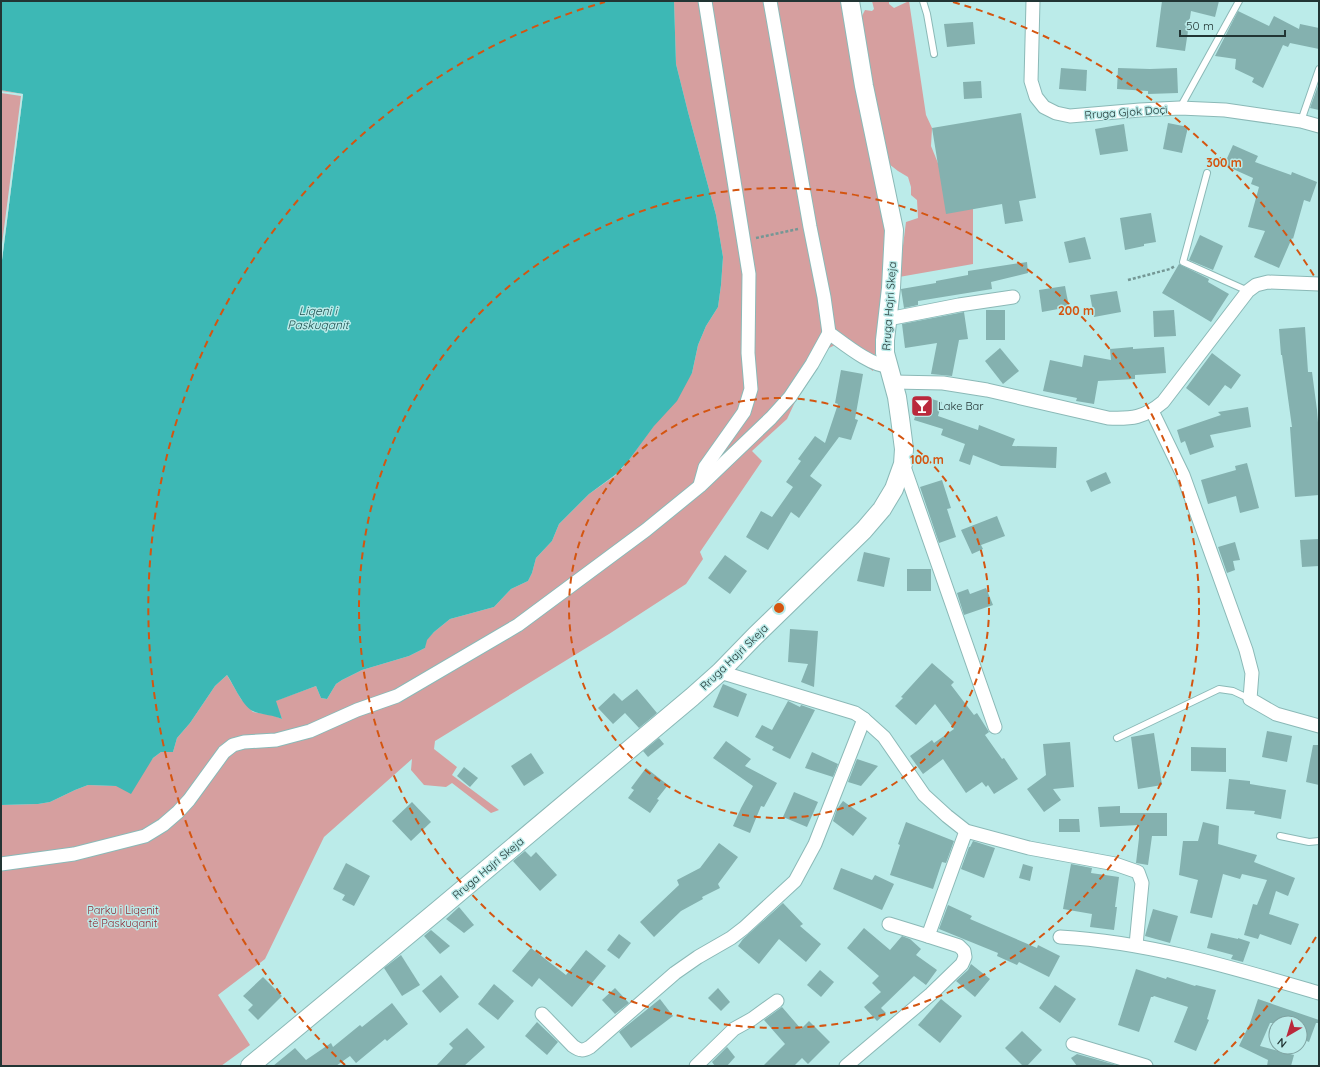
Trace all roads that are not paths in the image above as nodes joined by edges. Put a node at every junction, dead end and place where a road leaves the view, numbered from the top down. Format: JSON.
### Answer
{"nodes":[{"id":1,"x":705,"y":1,"type":"edge"},
{"id":2,"x":770,"y":1,"type":"edge"},
{"id":3,"x":850,"y":1,"type":"edge"},
{"id":4,"x":923,"y":1,"type":"edge"},
{"id":5,"x":1033,"y":1,"type":"edge"},
{"id":6,"x":1239,"y":1,"type":"edge"},
{"id":7,"x":934,"y":54,"type":"dead end"},
{"id":8,"x":1319,"y":69,"type":"edge"},
{"id":9,"x":1180,"y":108,"type":"junction"},
{"id":10,"x":1301,"y":121,"type":"junction"},
{"id":11,"x":1319,"y":126,"type":"edge"},
{"id":12,"x":1207,"y":173,"type":"dead end"},
{"id":13,"x":1319,"y":284,"type":"edge"},
{"id":14,"x":1248,"y":291,"type":"junction"},
{"id":15,"x":1013,"y":297,"type":"dead end"},
{"id":16,"x":888,"y":319,"type":"junction"},
{"id":17,"x":828,"y":333,"type":"junction"},
{"id":18,"x":885,"y":370,"type":"junction"},
{"id":19,"x":1152,"y":411,"type":"junction"},
{"id":20,"x":902,"y":464,"type":"junction"},
{"id":21,"x":700,"y":486,"type":"junction"},
{"id":22,"x":720,"y":672,"type":"junction"},
{"id":23,"x":1250,"y":699,"type":"junction"},
{"id":24,"x":864,"y":719,"type":"junction"},
{"id":25,"x":1319,"y":726,"type":"edge"},
{"id":26,"x":995,"y":728,"type":"dead end"},
{"id":27,"x":1117,"y":738,"type":"dead end"},
{"id":28,"x":966,"y":831,"type":"junction"},
{"id":29,"x":1280,"y":836,"type":"dead end"},
{"id":30,"x":1319,"y":841,"type":"edge"},
{"id":31,"x":1,"y":864,"type":"edge"},
{"id":32,"x":889,"y":924,"type":"dead end"},
{"id":33,"x":928,"y":936,"type":"junction"},
{"id":34,"x":1060,"y":937,"type":"dead end"},
{"id":35,"x":1136,"y":945,"type":"junction"},
{"id":36,"x":1319,"y":993,"type":"edge"},
{"id":37,"x":777,"y":1001,"type":"dead end"},
{"id":38,"x":542,"y":1014,"type":"dead end"},
{"id":39,"x":1073,"y":1044,"type":"dead end"},
{"id":40,"x":250,"y":1066,"type":"edge"},
{"id":41,"x":696,"y":1066,"type":"edge"},
{"id":42,"x":846,"y":1066,"type":"edge"},
{"id":43,"x":1146,"y":1066,"type":"edge"}],
"edges":[{"from":1,"to":21,"type":"street"},
{"from":2,"to":17,"type":"street"},
{"from":3,"to":16,"type":"street","name":"Rruga Hajri Skeja"},
{"from":4,"to":7,"type":"lane"},
{"from":5,"to":9,"type":"street","name":"Rruga Gjok Doçi"},
{"from":6,"to":9,"type":"lane"},
{"from":8,"to":10,"type":"lane"},
{"from":9,"to":10,"type":"street","name":"Rruga Gjok Doçi"},
{"from":10,"to":11,"type":"street","name":"Rruga Gjok Doçi"},
{"from":12,"to":14,"type":"lane"},
{"from":13,"to":14,"type":"street"},
{"from":14,"to":19,"type":"street"},
{"from":15,"to":16,"type":"street"},
{"from":16,"to":18,"type":"street","name":"Rruga Hajri Skeja"},
{"from":17,"to":18,"type":"street"},
{"from":17,"to":21,"type":"street"},
{"from":18,"to":19,"type":"street"},
{"from":18,"to":20,"type":"street","name":"Rruga Hajri Skeja"},
{"from":19,"to":23,"type":"street"},
{"from":20,"to":22,"type":"street","name":"Rruga Hajri Skeja"},
{"from":20,"to":26,"type":"street"},
{"from":21,"to":31,"type":"street"},
{"from":22,"to":24,"type":"street"},
{"from":22,"to":40,"type":"street","name":"Rruga Hajri Skeja"},
{"from":23,"to":25,"type":"street"},
{"from":23,"to":27,"type":"lane"},
{"from":24,"to":28,"type":"street"},
{"from":24,"to":38,"type":"street"},
{"from":28,"to":33,"type":"street"},
{"from":28,"to":35,"type":"street"},
{"from":29,"to":30,"type":"lane"},
{"from":32,"to":33,"type":"street"},
{"from":33,"to":42,"type":"street"},
{"from":34,"to":35,"type":"street"},
{"from":35,"to":36,"type":"street"},
{"from":37,"to":41,"type":"street"},
{"from":39,"to":43,"type":"street"}]}
